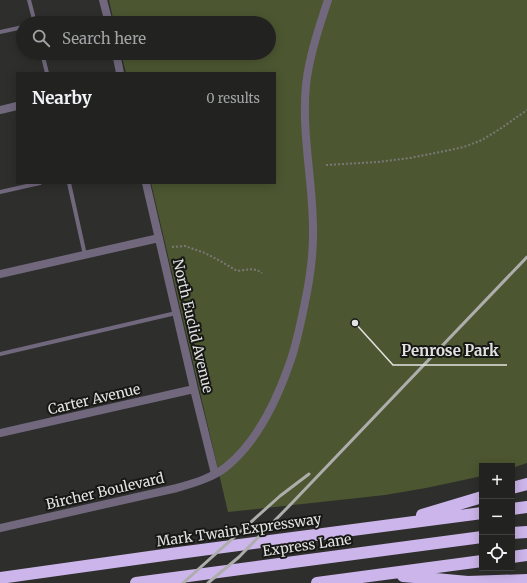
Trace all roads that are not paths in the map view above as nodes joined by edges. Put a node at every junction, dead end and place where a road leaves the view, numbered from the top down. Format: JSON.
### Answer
{"nodes":[{"id":1,"x":29,"y":0,"type":"edge"},
{"id":2,"x":103,"y":0,"type":"edge"},
{"id":3,"x":328,"y":0,"type":"edge"},
{"id":4,"x":32,"y":16,"type":"edge"},
{"id":5,"x":107,"y":16,"type":"edge"},
{"id":6,"x":16,"y":29,"type":"edge"},
{"id":7,"x":0,"y":32,"type":"edge"},
{"id":8,"x":43,"y":60,"type":"edge"},
{"id":9,"x":117,"y":60,"type":"edge"},
{"id":10,"x":46,"y":72,"type":"edge"},
{"id":11,"x":120,"y":72,"type":"edge"},
{"id":12,"x":16,"y":106,"type":"edge"},
{"id":13,"x":0,"y":110,"type":"edge"},
{"id":14,"x":36,"y":184,"type":"edge"},
{"id":15,"x":69,"y":184,"type":"edge"},
{"id":16,"x":146,"y":184,"type":"edge"},
{"id":17,"x":0,"y":192,"type":"edge"},
{"id":18,"x":159,"y":238,"type":"junction"},
{"id":19,"x":85,"y":255,"type":"junction"},
{"id":20,"x":0,"y":274,"type":"edge"},
{"id":21,"x":176,"y":313,"type":"junction"},
{"id":22,"x":0,"y":354,"type":"edge"},
{"id":23,"x":194,"y":389,"type":"junction"},
{"id":24,"x":0,"y":434,"type":"edge"},
{"id":25,"x":215,"y":474,"type":"junction"},
{"id":26,"x":527,"y":484,"type":"edge"},
{"id":27,"x":515,"y":487,"type":"edge"},
{"id":28,"x":479,"y":498,"type":"edge"},
{"id":29,"x":527,"y":507,"type":"edge"},
{"id":30,"x":515,"y":509,"type":"edge"},
{"id":31,"x":479,"y":513,"type":"edge"},
{"id":32,"x":387,"y":525,"type":"junction"},
{"id":33,"x":0,"y":528,"type":"edge"},
{"id":34,"x":527,"y":532,"type":"edge"},
{"id":35,"x":515,"y":533,"type":"edge"},
{"id":36,"x":479,"y":537,"type":"edge"},
{"id":37,"x":527,"y":555,"type":"edge"},
{"id":38,"x":515,"y":557,"type":"edge"},
{"id":39,"x":479,"y":561,"type":"edge"},
{"id":40,"x":380,"y":575,"type":"junction"},
{"id":41,"x":0,"y":578,"type":"edge"},
{"id":42,"x":527,"y":580,"type":"edge"},
{"id":43,"x":138,"y":583,"type":"edge"},
{"id":44,"x":316,"y":583,"type":"edge"}],
"edges":[{"from":1,"to":4,"type":"lane"},
{"from":2,"to":5,"type":"street"},
{"from":3,"to":25,"type":"street","name":"Bircher Boulevard"},
{"from":6,"to":7,"type":"lane"},
{"from":8,"to":10,"type":"lane"},
{"from":9,"to":11,"type":"street"},
{"from":12,"to":13,"type":"street"},
{"from":14,"to":17,"type":"lane"},
{"from":15,"to":19,"type":"lane"},
{"from":16,"to":18,"type":"street","name":"North Euclid Avenue"},
{"from":18,"to":19,"type":"street"},
{"from":18,"to":21,"type":"street","name":"North Euclid Avenue"},
{"from":19,"to":20,"type":"street"},
{"from":21,"to":22,"type":"lane"},
{"from":21,"to":23,"type":"street","name":"North Euclid Avenue"},
{"from":23,"to":24,"type":"street","name":"Carter Avenue"},
{"from":23,"to":25,"type":"street","name":"North Euclid Avenue"},
{"from":25,"to":33,"type":"street","name":"Bircher Boulevard"},
{"from":26,"to":27,"type":"highway"},
{"from":28,"to":32,"type":"highway"},
{"from":29,"to":30,"type":"highway"},
{"from":31,"to":32,"type":"highway","name":"Mark Twain Expressway"},
{"from":32,"to":41,"type":"highway","name":"Mark Twain Expressway"},
{"from":34,"to":35,"type":"highway"},
{"from":36,"to":43,"type":"highway","name":"Express Lane"},
{"from":37,"to":38,"type":"highway"},
{"from":39,"to":40,"type":"highway"},
{"from":40,"to":42,"type":"highway"},
{"from":40,"to":44,"type":"highway"}]}
